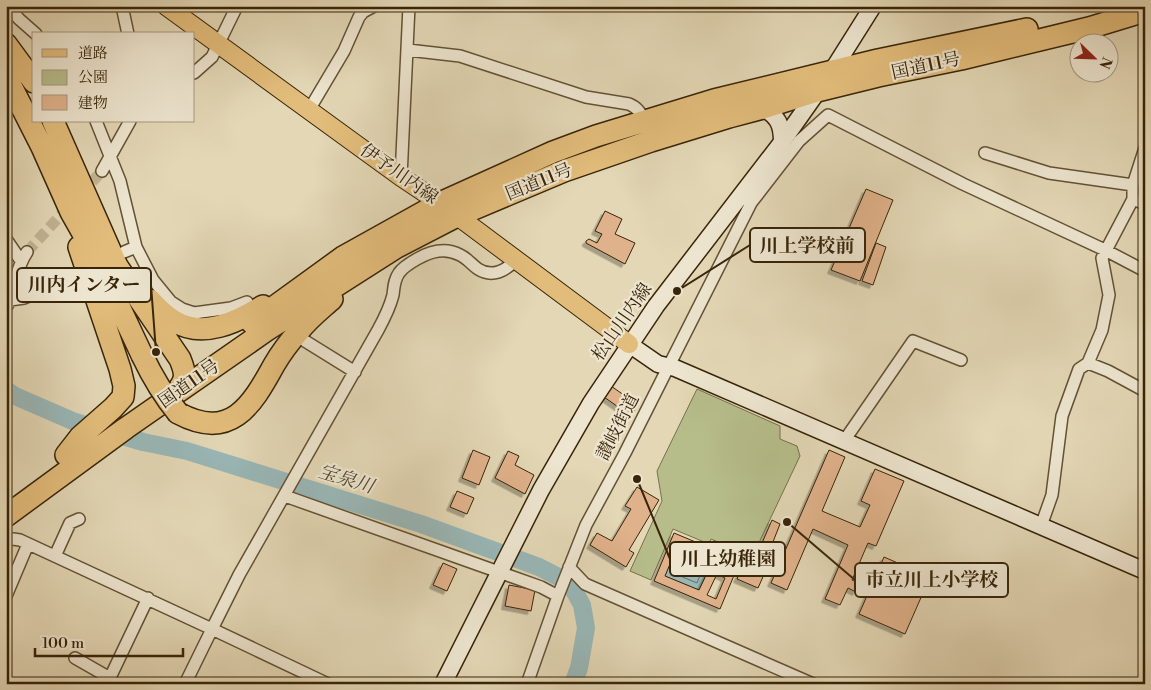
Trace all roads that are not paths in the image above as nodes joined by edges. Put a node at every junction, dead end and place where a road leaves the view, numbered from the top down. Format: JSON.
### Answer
{"nodes":[{"id":1,"x":8,"y":6,"type":"edge"},
{"id":2,"x":122,"y":6,"type":"edge"},
{"id":3,"x":166,"y":6,"type":"edge"},
{"id":4,"x":237,"y":6,"type":"edge"},
{"id":5,"x":374,"y":6,"type":"edge"},
{"id":6,"x":408,"y":6,"type":"edge"},
{"id":7,"x":873,"y":6,"type":"edge"},
{"id":8,"x":1114,"y":6,"type":"edge"},
{"id":9,"x":1145,"y":11,"type":"edge"},
{"id":10,"x":34,"y":32,"type":"edge"},
{"id":11,"x":128,"y":32,"type":"edge"},
{"id":12,"x":6,"y":44,"type":"edge"},
{"id":13,"x":219,"y":46,"type":"junction"},
{"id":14,"x":408,"y":50,"type":"junction"},
{"id":15,"x":832,"y":71,"type":"junction"},
{"id":16,"x":195,"y":72,"type":"edge"},
{"id":17,"x":6,"y":76,"type":"edge"},
{"id":18,"x":32,"y":79,"type":"edge"},
{"id":19,"x":818,"y":91,"type":"junction"},
{"id":20,"x":763,"y":108,"type":"junction"},
{"id":21,"x":309,"y":110,"type":"junction"},
{"id":22,"x":644,"y":120,"type":"junction"},
{"id":23,"x":53,"y":122,"type":"edge"},
{"id":24,"x":96,"y":122,"type":"edge"},
{"id":25,"x":129,"y":122,"type":"edge"},
{"id":26,"x":782,"y":142,"type":"junction"},
{"id":27,"x":1145,"y":148,"type":"edge"},
{"id":28,"x":985,"y":153,"type":"dead end"},
{"id":29,"x":110,"y":156,"type":"junction"},
{"id":30,"x":102,"y":171,"type":"tunnel mouth"},
{"id":31,"x":401,"y":177,"type":"junction"},
{"id":32,"x":1133,"y":186,"type":"junction"},
{"id":33,"x":1133,"y":199,"type":"junction"},
{"id":34,"x":746,"y":200,"type":"junction"},
{"id":35,"x":440,"y":204,"type":"junction"},
{"id":36,"x":1145,"y":204,"type":"edge"},
{"id":37,"x":71,"y":212,"type":"junction"},
{"id":38,"x":457,"y":216,"type":"junction"},
{"id":39,"x":6,"y":239,"type":"edge"},
{"id":40,"x":136,"y":247,"type":"junction"},
{"id":41,"x":1105,"y":250,"type":"junction"},
{"id":42,"x":120,"y":259,"type":"junction"},
{"id":43,"x":515,"y":260,"type":"junction"},
{"id":44,"x":349,"y":265,"type":"junction"},
{"id":45,"x":1145,"y":271,"type":"edge"},
{"id":46,"x":78,"y":276,"type":"dead end"},
{"id":47,"x":247,"y":302,"type":"dead end"},
{"id":48,"x":8,"y":303,"type":"edge"},
{"id":49,"x":304,"y":341,"type":"dead end"},
{"id":50,"x":629,"y":344,"type":"junction"},
{"id":51,"x":961,"y":360,"type":"dead end"},
{"id":52,"x":1088,"y":363,"type":"junction"},
{"id":53,"x":668,"y":366,"type":"junction"},
{"id":54,"x":185,"y":370,"type":"junction"},
{"id":55,"x":355,"y":372,"type":"junction"},
{"id":56,"x":1145,"y":391,"type":"edge"},
{"id":57,"x":177,"y":404,"type":"junction"},
{"id":58,"x":102,"y":432,"type":"junction"},
{"id":59,"x":844,"y":440,"type":"junction"},
{"id":60,"x":286,"y":495,"type":"junction"},
{"id":61,"x":6,"y":498,"type":"edge"},
{"id":62,"x":6,"y":516,"type":"edge"},
{"id":63,"x":79,"y":519,"type":"dead end"},
{"id":64,"x":1041,"y":526,"type":"junction"},
{"id":65,"x":6,"y":541,"type":"edge"},
{"id":66,"x":28,"y":544,"type":"junction"},
{"id":67,"x":55,"y":556,"type":"junction"},
{"id":68,"x":568,"y":569,"type":"junction"},
{"id":69,"x":500,"y":570,"type":"junction"},
{"id":70,"x":1145,"y":571,"type":"edge"},
{"id":71,"x":558,"y":595,"type":"junction"},
{"id":72,"x":148,"y":598,"type":"junction"},
{"id":73,"x":8,"y":601,"type":"edge"},
{"id":74,"x":212,"y":629,"type":"junction"},
{"id":75,"x":75,"y":658,"type":"dead end"},
{"id":76,"x":109,"y":681,"type":"edge"},
{"id":77,"x":185,"y":684,"type":"edge"},
{"id":78,"x":328,"y":684,"type":"edge"},
{"id":79,"x":443,"y":684,"type":"edge"},
{"id":80,"x":527,"y":684,"type":"edge"},
{"id":81,"x":813,"y":684,"type":"edge"}],
"edges":[{"from":1,"to":10,"type":"street"},
{"from":2,"to":11,"type":"street"},
{"from":3,"to":13,"type":"main road","name":"伊予川内線"},
{"from":4,"to":13,"type":"street"},
{"from":5,"to":21,"type":"street"},
{"from":6,"to":14,"type":"street"},
{"from":7,"to":15,"type":"main road","name":"松山川内線"},
{"from":8,"to":15,"type":"highway","name":"国道11号"},
{"from":9,"to":19,"type":"highway","name":"国道11号"},
{"from":12,"to":18,"type":"highway"},
{"from":13,"to":16,"type":"street"},
{"from":13,"to":21,"type":"main road","name":"伊予川内線"},
{"from":14,"to":22,"type":"street"},
{"from":14,"to":31,"type":"street"},
{"from":15,"to":19,"type":"main road","name":"松山川内線"},
{"from":15,"to":22,"type":"highway","name":"国道11号"},
{"from":17,"to":37,"type":"highway"},
{"from":19,"to":20,"type":"highway","name":"国道11号"},
{"from":19,"to":26,"type":"main road","name":"松山川内線"},
{"from":20,"to":26,"type":"main road"},
{"from":20,"to":38,"type":"highway","name":"国道11号"},
{"from":21,"to":31,"type":"main road","name":"伊予川内線"},
{"from":22,"to":35,"type":"highway","name":"国道11号"},
{"from":23,"to":42,"type":"highway"},
{"from":24,"to":29,"type":"street"},
{"from":25,"to":29,"type":"street"},
{"from":26,"to":34,"type":"main road","name":"松山川内線"},
{"from":27,"to":32,"type":"street"},
{"from":28,"to":32,"type":"street"},
{"from":29,"to":30,"type":"street"},
{"from":29,"to":40,"type":"street"},
{"from":31,"to":35,"type":"main road","name":"伊予川内線"},
{"from":32,"to":33,"type":"street"},
{"from":33,"to":36,"type":"street"},
{"from":33,"to":41,"type":"street"},
{"from":34,"to":41,"type":"street","name":"讃岐街道"},
{"from":34,"to":50,"type":"main road","name":"松山川内線"},
{"from":34,"to":53,"type":"street","name":"讃岐街道"},
{"from":35,"to":38,"type":"main road","name":"伊予川内線"},
{"from":35,"to":44,"type":"highway","name":"国道11号"},
{"from":37,"to":57,"type":"highway","bridge":true},
{"from":37,"to":58,"type":"highway"},
{"from":38,"to":43,"type":"main road","name":"伊予川内線"},
{"from":38,"to":44,"type":"highway","name":"国道11号"},
{"from":39,"to":48,"type":"street"},
{"from":40,"to":42,"type":"street"},
{"from":40,"to":47,"type":"street"},
{"from":41,"to":45,"type":"street"},
{"from":41,"to":52,"type":"street"},
{"from":42,"to":44,"type":"highway"},
{"from":42,"to":54,"type":"highway"},
{"from":43,"to":50,"type":"main road","name":"伊予川内線"},
{"from":43,"to":55,"type":"street"},
{"from":44,"to":54,"type":"highway","name":"国道11号"},
{"from":44,"to":57,"type":"highway","name":"国道11号"},
{"from":44,"to":57,"type":"highway"},
{"from":46,"to":48,"type":"street"},
{"from":49,"to":55,"type":"street"},
{"from":50,"to":53,"type":"main road"},
{"from":50,"to":69,"type":"main road","name":"松山川内線"},
{"from":51,"to":59,"type":"street"},
{"from":52,"to":56,"type":"street"},
{"from":52,"to":64,"type":"street"},
{"from":53,"to":59,"type":"main road"},
{"from":53,"to":68,"type":"street","name":"讃岐街道"},
{"from":54,"to":57,"type":"highway"},
{"from":54,"to":58,"type":"highway","name":"国道11号"},
{"from":55,"to":60,"type":"street"},
{"from":57,"to":58,"type":"highway","name":"国道11号"},
{"from":58,"to":61,"type":"highway"},
{"from":58,"to":62,"type":"highway","name":"国道11号"},
{"from":59,"to":64,"type":"main road"},
{"from":60,"to":69,"type":"street"},
{"from":60,"to":74,"type":"street"},
{"from":63,"to":67,"type":"street"},
{"from":64,"to":70,"type":"main road"},
{"from":65,"to":66,"type":"street"},
{"from":66,"to":67,"type":"street"},
{"from":66,"to":73,"type":"street"},
{"from":67,"to":72,"type":"street"},
{"from":68,"to":71,"type":"street","name":"讃岐街道"},
{"from":68,"to":81,"type":"street"},
{"from":69,"to":71,"type":"street"},
{"from":69,"to":79,"type":"main road","name":"松山川内線"},
{"from":71,"to":80,"type":"street","name":"讃岐街道"},
{"from":72,"to":74,"type":"street"},
{"from":72,"to":76,"type":"street"},
{"from":74,"to":77,"type":"street"},
{"from":74,"to":78,"type":"street"},
{"from":75,"to":76,"type":"street"}]}
